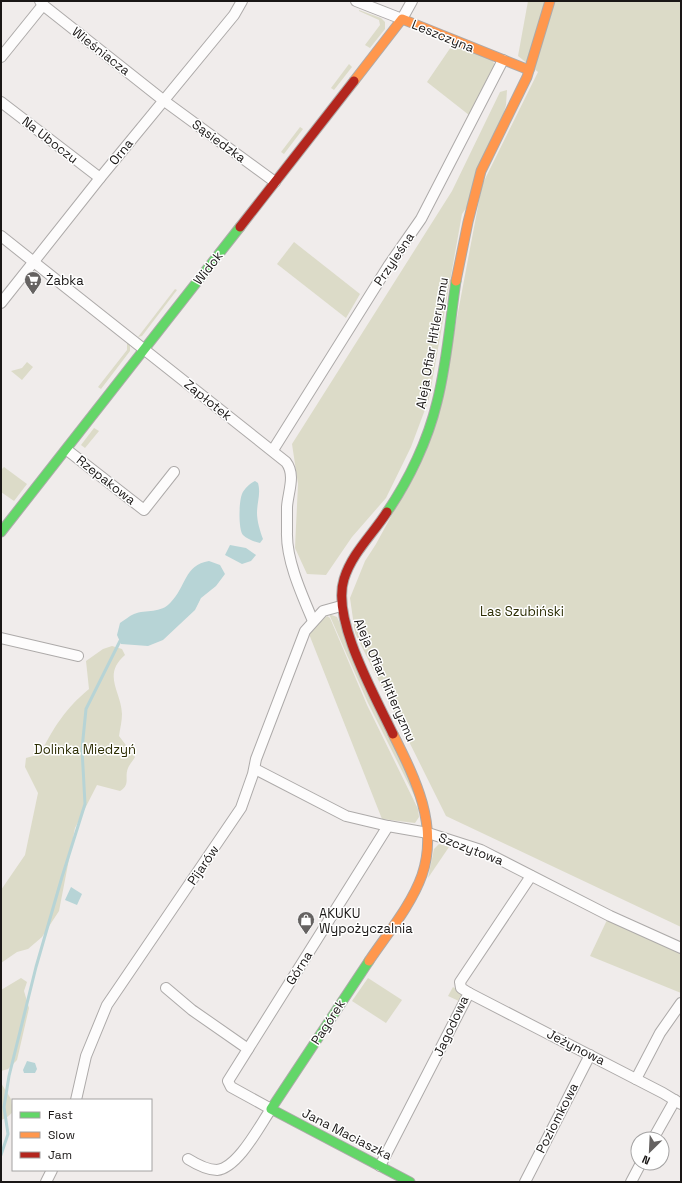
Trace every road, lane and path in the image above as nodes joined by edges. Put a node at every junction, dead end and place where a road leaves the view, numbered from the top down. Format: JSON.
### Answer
{"nodes":[{"id":1,"x":242,"y":1,"type":"edge"},
{"id":2,"x":356,"y":1,"type":"edge"},
{"id":3,"x":412,"y":1,"type":"edge"},
{"id":4,"x":550,"y":1,"type":"edge"},
{"id":5,"x":42,"y":3,"type":"edge"},
{"id":6,"x":402,"y":19,"type":"junction"},
{"id":7,"x":1,"y":57,"type":"edge"},
{"id":8,"x":503,"y":60,"type":"junction"},
{"id":9,"x":529,"y":70,"type":"junction"},
{"id":10,"x":163,"y":100,"type":"junction"},
{"id":11,"x":1,"y":102,"type":"edge"},
{"id":12,"x":100,"y":178,"type":"junction"},
{"id":13,"x":275,"y":182,"type":"junction"},
{"id":14,"x":1,"y":236,"type":"edge"},
{"id":15,"x":34,"y":262,"type":"junction"},
{"id":16,"x":1,"y":303,"type":"edge"},
{"id":17,"x":145,"y":350,"type":"junction"},
{"id":18,"x":67,"y":450,"type":"junction"},
{"id":19,"x":273,"y":450,"type":"junction"},
{"id":20,"x":174,"y":472,"type":"dead end"},
{"id":21,"x":1,"y":532,"type":"edge"},
{"id":22,"x":341,"y":606,"type":"junction"},
{"id":23,"x":313,"y":621,"type":"junction"},
{"id":24,"x":1,"y":638,"type":"edge"},
{"id":25,"x":78,"y":656,"type":"dead end"},
{"id":26,"x":254,"y":769,"type":"junction"},
{"id":27,"x":388,"y":826,"type":"junction"},
{"id":28,"x":428,"y":833,"type":"junction"},
{"id":29,"x":531,"y":876,"type":"junction"},
{"id":30,"x":681,"y":948,"type":"edge"},
{"id":31,"x":166,"y":988,"type":"dead end"},
{"id":32,"x":469,"y":993,"type":"junction"},
{"id":33,"x":681,"y":1002,"type":"edge"},
{"id":34,"x":248,"y":1049,"type":"junction"},
{"id":35,"x":590,"y":1055,"type":"junction"},
{"id":36,"x":636,"y":1079,"type":"junction"},
{"id":37,"x":76,"y":1099,"type":"edge"},
{"id":38,"x":678,"y":1102,"type":"edge"},
{"id":39,"x":271,"y":1109,"type":"junction"},
{"id":40,"x":658,"y":1131,"type":"edge"},
{"id":41,"x":188,"y":1159,"type":"dead end"},
{"id":42,"x":380,"y":1166,"type":"junction"},
{"id":43,"x":52,"y":1171,"type":"edge"},
{"id":44,"x":637,"y":1171,"type":"edge"},
{"id":45,"x":633,"y":1181,"type":"edge"},
{"id":46,"x":46,"y":1182,"type":"edge"},
{"id":47,"x":410,"y":1182,"type":"edge"},
{"id":48,"x":525,"y":1182,"type":"edge"}],
"edges":[{"from":1,"to":10,"type":"street","name":"Orna"},
{"from":2,"to":6,"type":"street","name":"Leszczyna"},
{"from":3,"to":6,"type":"street","name":"Widok"},
{"from":4,"to":9,"type":"street","name":"Aleja Ofiar Hitleryzmu"},
{"from":5,"to":7,"type":"street"},
{"from":5,"to":10,"type":"street","name":"Wieśniacza"},
{"from":6,"to":8,"type":"street","name":"Leszczyna"},
{"from":6,"to":13,"type":"street","name":"Widok"},
{"from":8,"to":9,"type":"street","name":"Leszczyna"},
{"from":8,"to":19,"type":"street","name":"Przyleśna"},
{"from":9,"to":22,"type":"street","name":"Aleja Ofiar Hitleryzmu"},
{"from":10,"to":12,"type":"street","name":"Orna"},
{"from":10,"to":13,"type":"street","name":"Sąsiedzka"},
{"from":11,"to":12,"type":"street","name":"Na Uboczu"},
{"from":12,"to":15,"type":"street","name":"Orna"},
{"from":13,"to":17,"type":"street","name":"Widok"},
{"from":14,"to":15,"type":"street","name":"Zapłotek"},
{"from":15,"to":16,"type":"street","name":"Orna"},
{"from":15,"to":17,"type":"street","name":"Zapłotek"},
{"from":17,"to":18,"type":"street","name":"Widok"},
{"from":17,"to":19,"type":"street","name":"Zapłotek"},
{"from":18,"to":20,"type":"street","name":"Rzepakowa"},
{"from":18,"to":21,"type":"street","name":"Widok"},
{"from":19,"to":23,"type":"street","name":"Zapłotek"},
{"from":22,"to":23,"type":"street"},
{"from":22,"to":28,"type":"street","name":"Aleja Ofiar Hitleryzmu"},
{"from":23,"to":26,"type":"street","name":"Pijarów"},
{"from":24,"to":25,"type":"street"},
{"from":26,"to":27,"type":"street","name":"Szczytowa"},
{"from":26,"to":37,"type":"street","name":"Pijarów"},
{"from":27,"to":28,"type":"street","name":"Szczytowa"},
{"from":27,"to":34,"type":"street","name":"Górna"},
{"from":28,"to":29,"type":"street","name":"Szczytowa"},
{"from":28,"to":39,"type":"street","name":"Pagórek"},
{"from":29,"to":30,"type":"street","name":"Szczytowa"},
{"from":29,"to":32,"type":"street","name":"Jagodowa"},
{"from":31,"to":34,"type":"street"},
{"from":32,"to":35,"type":"street","name":"Jeżynowa"},
{"from":32,"to":42,"type":"street","name":"Jagodowa"},
{"from":33,"to":36,"type":"street"},
{"from":34,"to":39,"type":"street","name":"Górna"},
{"from":35,"to":36,"type":"street","name":"Jeżynowa"},
{"from":35,"to":48,"type":"street","name":"Poziomkowa"},
{"from":36,"to":38,"type":"street","name":"Jeżynowa"},
{"from":38,"to":40,"type":"street"},
{"from":39,"to":41,"type":"street","name":"Pagórek"},
{"from":39,"to":42,"type":"street","name":"Jana Maciaszka"},
{"from":42,"to":47,"type":"street","name":"Jana Maciaszka"},
{"from":43,"to":46,"type":"street"},
{"from":44,"to":45,"type":"street"}]}
